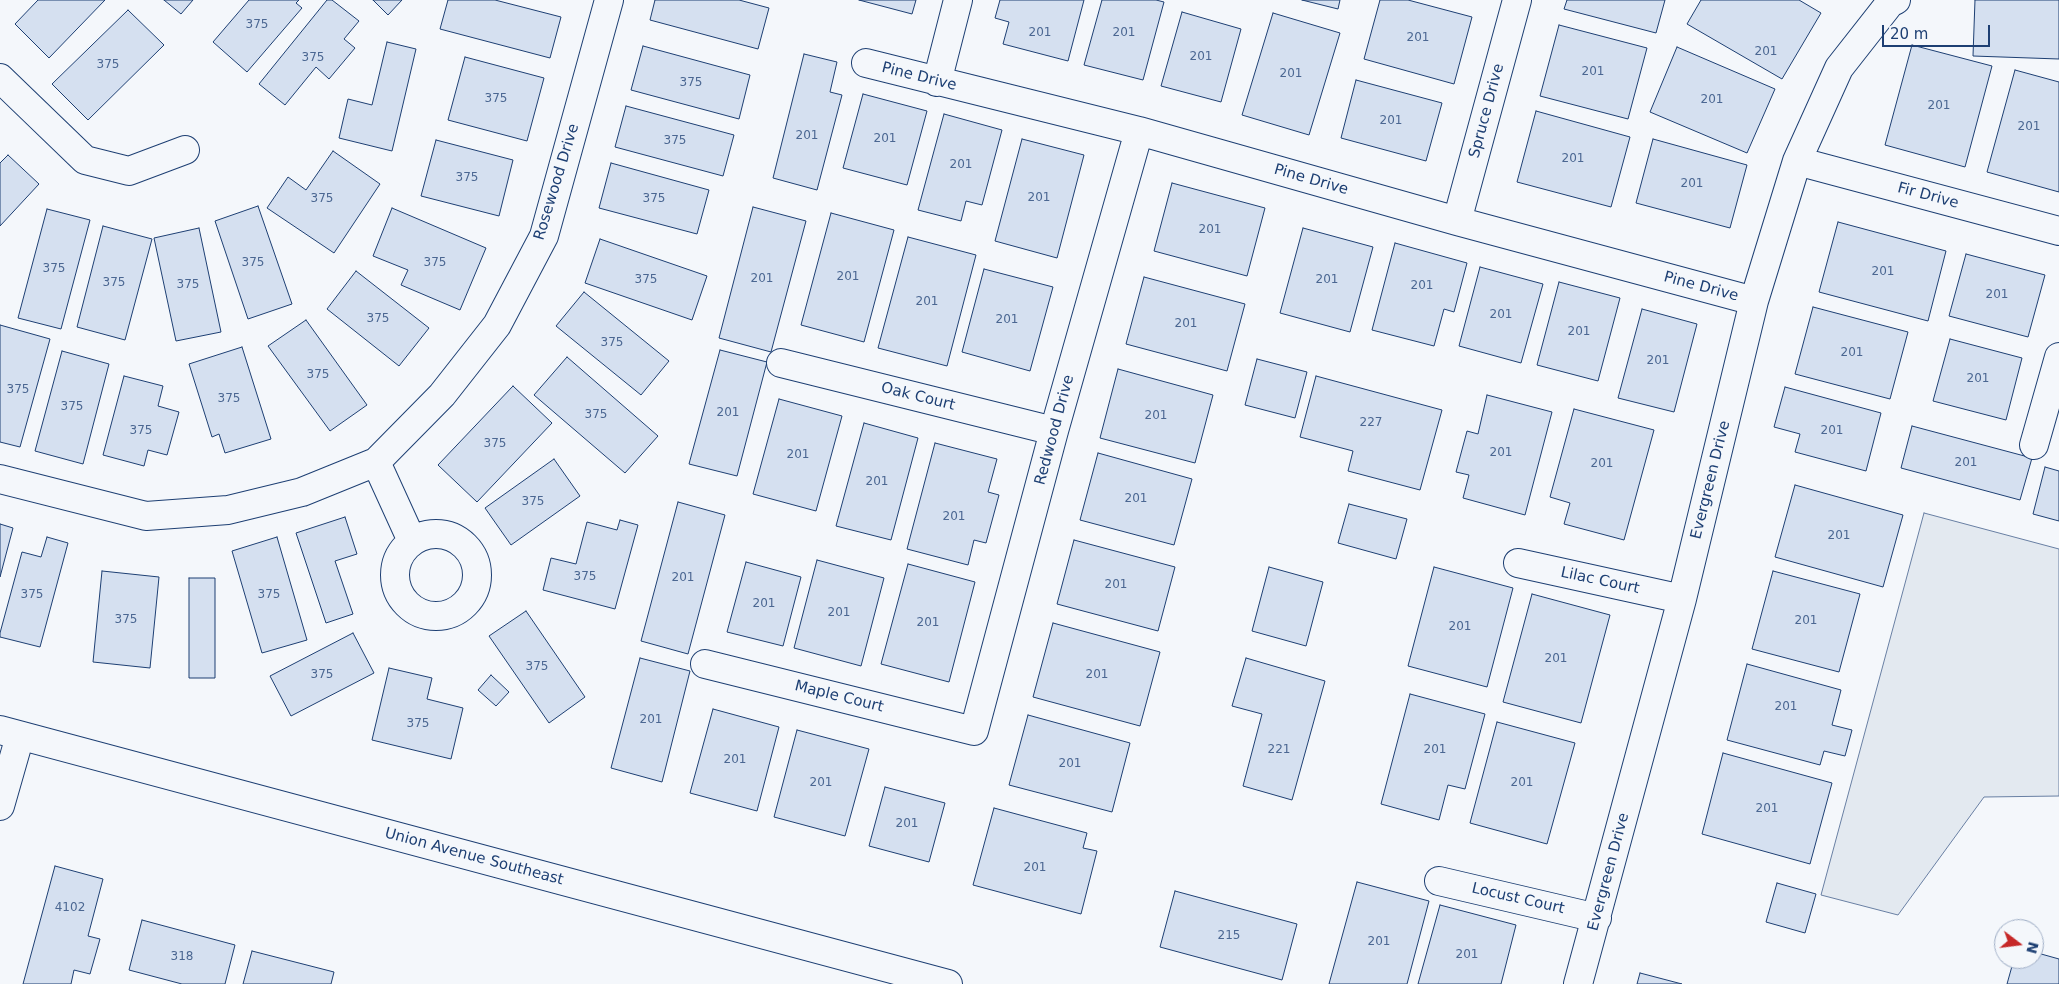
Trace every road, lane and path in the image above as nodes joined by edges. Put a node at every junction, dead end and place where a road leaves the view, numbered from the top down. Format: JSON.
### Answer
{"nodes":[{"id":1,"x":609,"y":0,"type":"edge"},
{"id":2,"x":958,"y":0,"type":"edge"},
{"id":3,"x":1517,"y":0,"type":"edge"},
{"id":4,"x":1896,"y":0,"type":"edge"},
{"id":5,"x":866,"y":63,"type":"dead end"},
{"id":6,"x":0,"y":78,"type":"edge"},
{"id":7,"x":937,"y":82,"type":"junction"},
{"id":8,"x":1139,"y":131,"type":"junction"},
{"id":9,"x":185,"y":150,"type":"dead end"},
{"id":10,"x":1797,"y":162,"type":"junction"},
{"id":11,"x":1457,"y":222,"type":"junction"},
{"id":12,"x":2059,"y":231,"type":"edge"},
{"id":13,"x":1754,"y":301,"type":"junction"},
{"id":14,"x":2059,"y":357,"type":"edge"},
{"id":15,"x":781,"y":364,"type":"dead end"},
{"id":16,"x":1054,"y":431,"type":"junction"},
{"id":17,"x":2034,"y":445,"type":"dead end"},
{"id":18,"x":376,"y":462,"type":"junction"},
{"id":19,"x":0,"y":479,"type":"edge"},
{"id":20,"x":412,"y":541,"type":"dead end"},
{"id":21,"x":1518,"y":563,"type":"dead end"},
{"id":22,"x":1682,"y":599,"type":"junction"},
{"id":23,"x":705,"y":664,"type":"dead end"},
{"id":24,"x":974,"y":730,"type":"joint"},
{"id":25,"x":10,"y":733,"type":"edge"},
{"id":26,"x":0,"y":806,"type":"edge"},
{"id":27,"x":1439,"y":881,"type":"dead end"},
{"id":28,"x":1597,"y":918,"type":"junction"},
{"id":29,"x":948,"y":984,"type":"edge"},
{"id":30,"x":1578,"y":984,"type":"edge"}],
"edges":[{"from":1,"to":18,"type":"street","name":"Rosewood Drive"},
{"from":2,"to":7,"type":"street"},
{"from":3,"to":11,"type":"street","name":"Spruce Drive"},
{"from":4,"to":10,"type":"street","name":"Evergreen Drive"},
{"from":5,"to":7,"type":"street","name":"Pine Drive"},
{"from":6,"to":9,"type":"street"},
{"from":7,"to":8,"type":"street","name":"Pine Drive"},
{"from":8,"to":11,"type":"street","name":"Pine Drive"},
{"from":8,"to":16,"type":"street","name":"Redwood Drive"},
{"from":10,"to":12,"type":"street","name":"Fir Drive"},
{"from":10,"to":13,"type":"street","name":"Evergreen Drive"},
{"from":11,"to":13,"type":"street","name":"Pine Drive"},
{"from":13,"to":22,"type":"street","name":"Evergreen Drive"},
{"from":14,"to":17,"type":"street"},
{"from":15,"to":16,"type":"street","name":"Oak Court"},
{"from":16,"to":24,"type":"street","name":"Redwood Drive"},
{"from":18,"to":19,"type":"street"},
{"from":18,"to":20,"type":"street"},
{"from":21,"to":22,"type":"street","name":"Lilac Court"},
{"from":22,"to":28,"type":"street","name":"Evergreen Drive"},
{"from":23,"to":24,"type":"street","name":"Maple Court"},
{"from":25,"to":26,"type":"street"},
{"from":25,"to":29,"type":"street","name":"Union Avenue Southeast"},
{"from":27,"to":28,"type":"street","name":"Locust Court"},
{"from":28,"to":30,"type":"street","name":"Evergreen Drive"}]}
